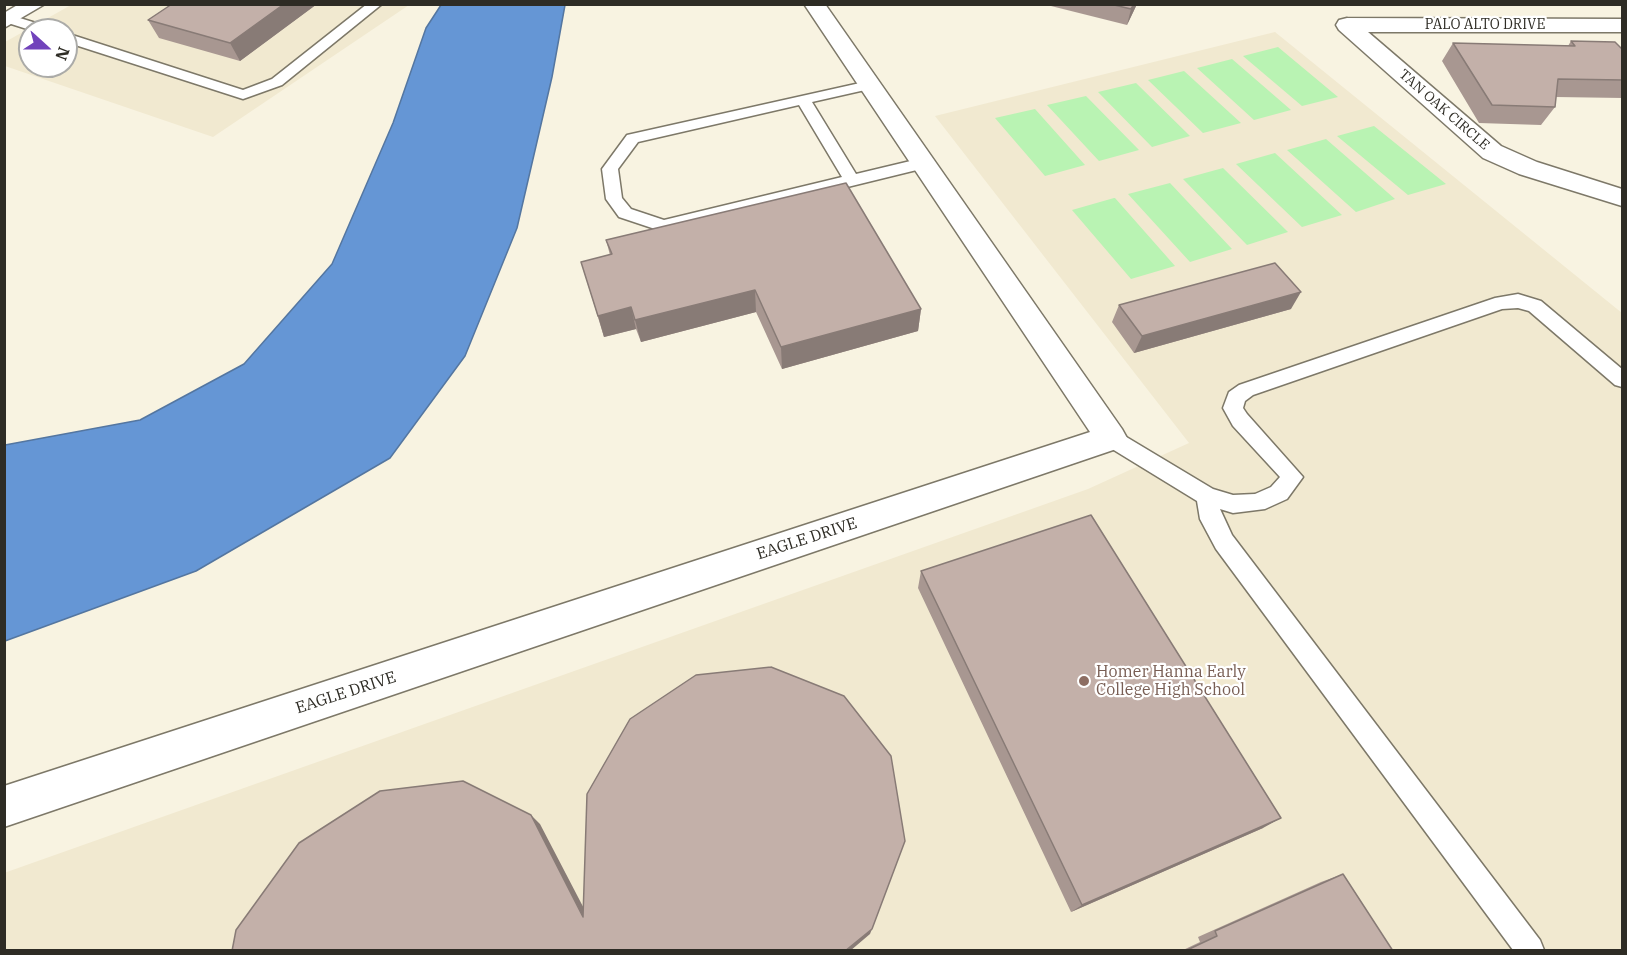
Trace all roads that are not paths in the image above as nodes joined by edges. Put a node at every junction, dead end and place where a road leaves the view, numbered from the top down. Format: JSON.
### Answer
{"nodes":[{"id":1,"x":35,"y":4,"type":"edge"},
{"id":2,"x":376,"y":4,"type":"edge"},
{"id":3,"x":814,"y":4,"type":"edge"},
{"id":4,"x":7,"y":20,"type":"edge"},
{"id":5,"x":1347,"y":25,"type":"joint"},
{"id":6,"x":1623,"y":25,"type":"edge"},
{"id":7,"x":78,"y":41,"type":"edge"},
{"id":8,"x":869,"y":85,"type":"junction"},
{"id":9,"x":803,"y":100,"type":"junction"},
{"id":10,"x":923,"y":163,"type":"junction"},
{"id":11,"x":852,"y":180,"type":"junction"},
{"id":12,"x":1623,"y":198,"type":"edge"},
{"id":13,"x":1623,"y":380,"type":"edge"},
{"id":14,"x":1111,"y":438,"type":"junction"},
{"id":15,"x":1207,"y":496,"type":"junction"},
{"id":16,"x":4,"y":807,"type":"edge"},
{"id":17,"x":1530,"y":951,"type":"edge"}],
"edges":[{"from":1,"to":4,"type":"street"},
{"from":2,"to":7,"type":"lane"},
{"from":3,"to":8,"type":"street"},
{"from":5,"to":6,"type":"street","name":"PALO ALTO DRIVE"},
{"from":5,"to":12,"type":"street","name":"TAN OAK CIRCLE"},
{"from":8,"to":9,"type":"lane"},
{"from":8,"to":10,"type":"street"},
{"from":9,"to":11,"type":"lane"},
{"from":9,"to":11,"type":"lane"},
{"from":10,"to":11,"type":"lane"},
{"from":10,"to":14,"type":"street"},
{"from":13,"to":15,"type":"lane"},
{"from":14,"to":15,"type":"lane"},
{"from":14,"to":16,"type":"street","name":"EAGLE DRIVE"},
{"from":15,"to":17,"type":"lane"}]}
